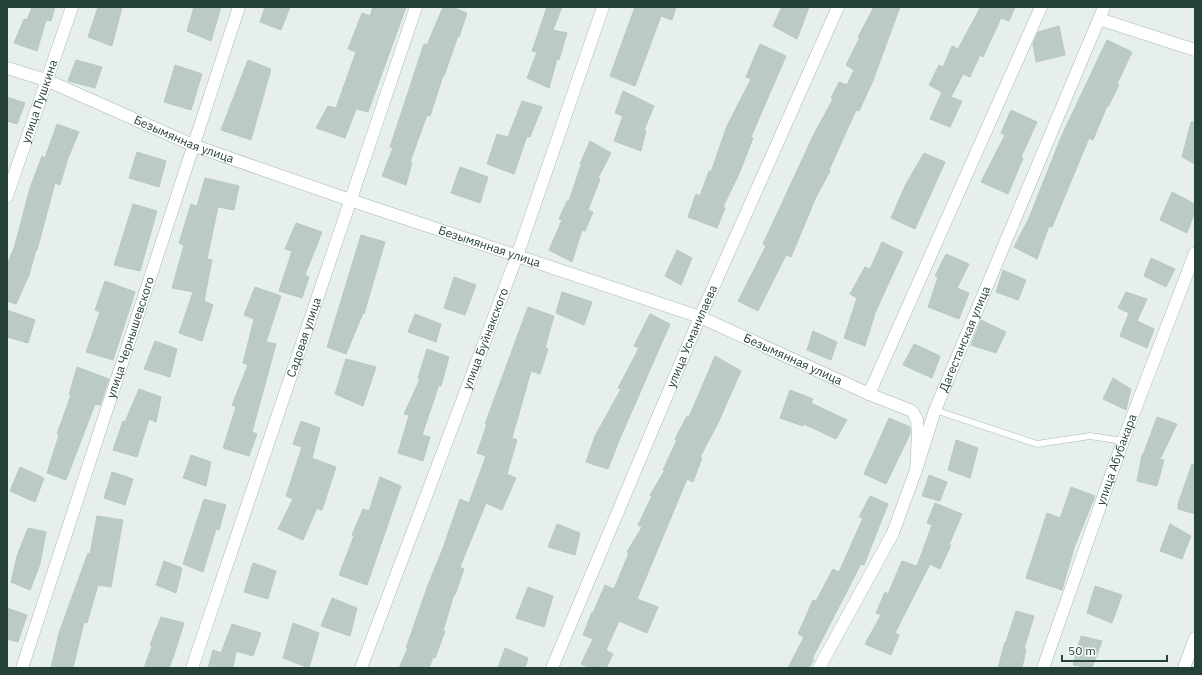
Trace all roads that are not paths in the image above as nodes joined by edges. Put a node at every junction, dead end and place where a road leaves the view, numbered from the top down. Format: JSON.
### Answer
{"nodes":[{"id":1,"x":72,"y":7,"type":"edge"},
{"id":2,"x":239,"y":7,"type":"edge"},
{"id":3,"x":416,"y":7,"type":"edge"},
{"id":4,"x":603,"y":7,"type":"edge"},
{"id":5,"x":838,"y":7,"type":"edge"},
{"id":6,"x":1041,"y":7,"type":"edge"},
{"id":7,"x":1104,"y":7,"type":"edge"},
{"id":8,"x":1099,"y":19,"type":"junction"},
{"id":9,"x":1195,"y":50,"type":"edge"},
{"id":10,"x":7,"y":68,"type":"edge"},
{"id":11,"x":46,"y":80,"type":"junction"},
{"id":12,"x":195,"y":146,"type":"junction"},
{"id":13,"x":7,"y":196,"type":"edge"},
{"id":14,"x":350,"y":200,"type":"junction"},
{"id":15,"x":1195,"y":254,"type":"edge"},
{"id":16,"x":517,"y":256,"type":"junction"},
{"id":17,"x":700,"y":317,"type":"junction"},
{"id":18,"x":870,"y":394,"type":"junction"},
{"id":19,"x":935,"y":410,"type":"junction"},
{"id":20,"x":1123,"y":442,"type":"junction"},
{"id":21,"x":916,"y":470,"type":"junction"},
{"id":22,"x":1195,"y":638,"type":"edge"},
{"id":23,"x":22,"y":668,"type":"edge"},
{"id":24,"x":192,"y":668,"type":"edge"},
{"id":25,"x":361,"y":668,"type":"edge"},
{"id":26,"x":552,"y":668,"type":"edge"},
{"id":27,"x":819,"y":668,"type":"edge"},
{"id":28,"x":1043,"y":668,"type":"edge"},
{"id":29,"x":1184,"y":668,"type":"edge"}],
"edges":[{"from":1,"to":11,"type":"street","name":"улица Пушкина"},
{"from":2,"to":12,"type":"street","name":"улица Чернышевского"},
{"from":3,"to":14,"type":"street","name":"Садовая улица"},
{"from":4,"to":16,"type":"street","name":"улица Буйнакского"},
{"from":5,"to":17,"type":"street","name":"улица Усманилаева"},
{"from":6,"to":18,"type":"street"},
{"from":7,"to":8,"type":"street","name":"Дагестанская улица"},
{"from":8,"to":9,"type":"street"},
{"from":8,"to":19,"type":"street","name":"Дагестанская улица"},
{"from":10,"to":11,"type":"street","name":"Безымянная улица"},
{"from":11,"to":12,"type":"street","name":"Безымянная улица"},
{"from":11,"to":13,"type":"street","name":"улица Пушкина"},
{"from":12,"to":14,"type":"street","name":"Безымянная улица"},
{"from":12,"to":23,"type":"street","name":"улица Чернышевского"},
{"from":14,"to":16,"type":"street","name":"Безымянная улица"},
{"from":14,"to":24,"type":"street","name":"Садовая улица"},
{"from":15,"to":20,"type":"street","name":"улица Абубакара"},
{"from":16,"to":17,"type":"street","name":"Безымянная улица"},
{"from":16,"to":25,"type":"street","name":"улица Буйнакского"},
{"from":17,"to":18,"type":"street","name":"Безымянная улица"},
{"from":17,"to":26,"type":"street","name":"улица Усманилаева"},
{"from":18,"to":21,"type":"street","name":"Безымянная улица"},
{"from":19,"to":20,"type":"lane"},
{"from":19,"to":21,"type":"street","name":"Дагестанская улица"},
{"from":20,"to":28,"type":"street","name":"улица Абубакара"},
{"from":21,"to":27,"type":"street","name":"Дагестанская улица"},
{"from":22,"to":29,"type":"street"}]}
